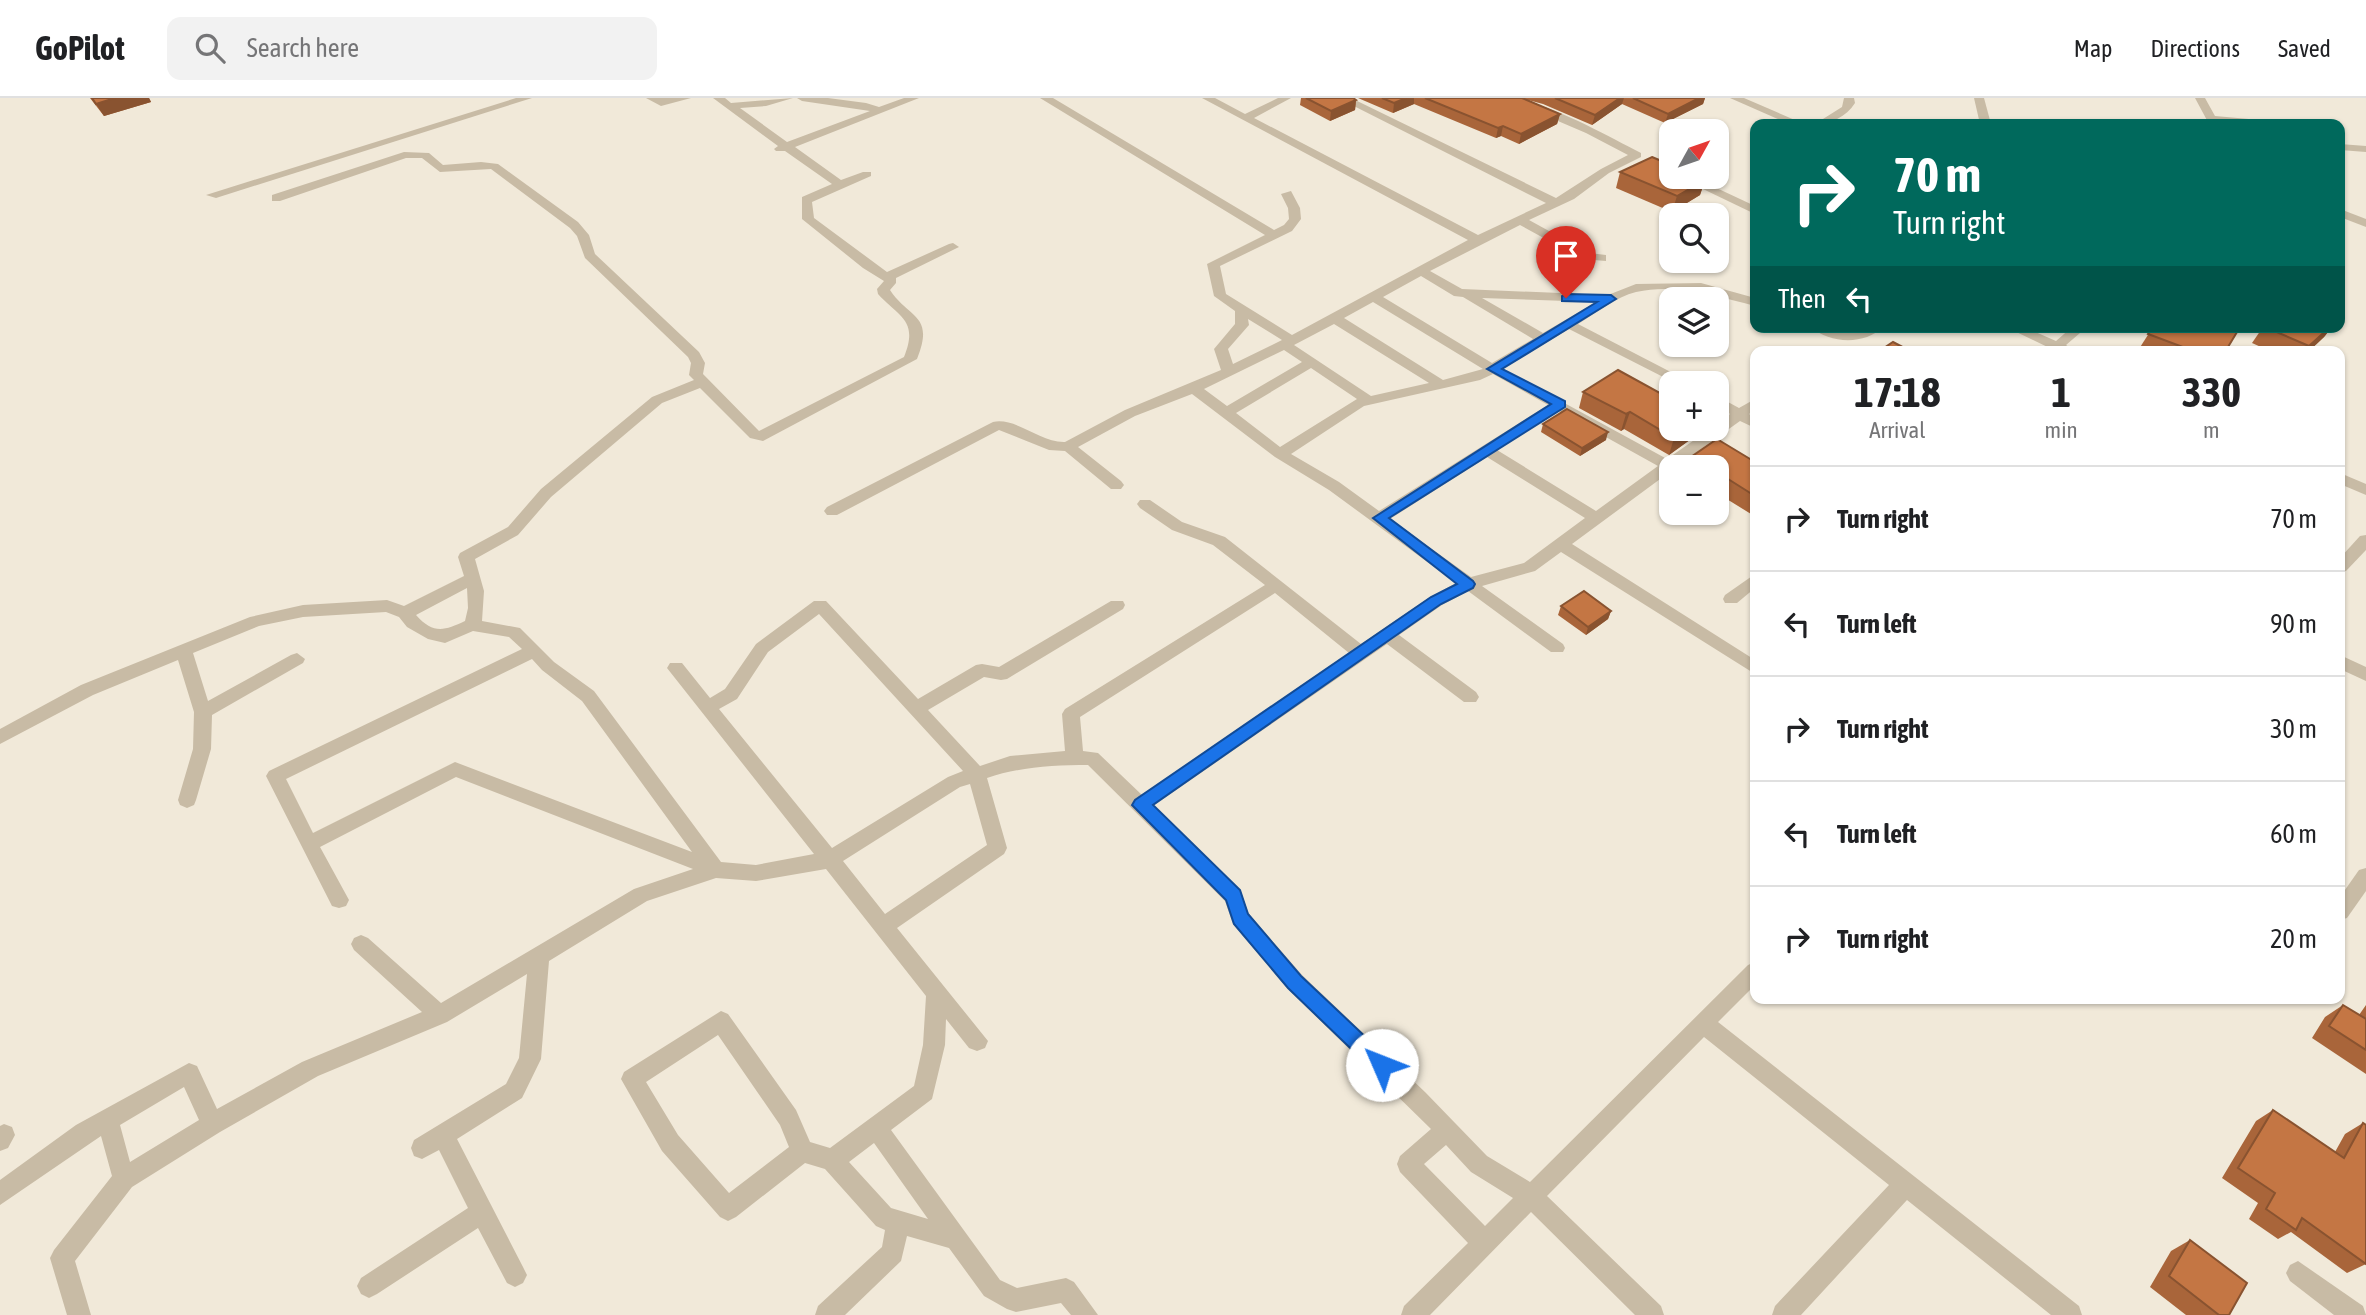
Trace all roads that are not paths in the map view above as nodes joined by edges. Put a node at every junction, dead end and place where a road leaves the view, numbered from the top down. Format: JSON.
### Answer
{"nodes":[{"id":1,"x":527,"y":98,"type":"edge"},
{"id":2,"x":651,"y":98,"type":"edge"},
{"id":3,"x":686,"y":98,"type":"edge"},
{"id":4,"x":718,"y":98,"type":"edge"},
{"id":5,"x":788,"y":98,"type":"edge"},
{"id":6,"x":802,"y":98,"type":"edge"},
{"id":7,"x":854,"y":98,"type":"edge"},
{"id":8,"x":914,"y":98,"type":"edge"},
{"id":9,"x":1045,"y":98,"type":"edge"},
{"id":10,"x":1207,"y":98,"type":"edge"},
{"id":11,"x":1286,"y":98,"type":"edge"},
{"id":12,"x":1343,"y":98,"type":"edge"},
{"id":13,"x":1509,"y":98,"type":"edge"},
{"id":14,"x":1735,"y":98,"type":"edge"},
{"id":15,"x":1849,"y":98,"type":"edge"},
{"id":16,"x":1979,"y":98,"type":"edge"},
{"id":17,"x":2200,"y":98,"type":"edge"},
{"id":18,"x":729,"y":106,"type":"junction"},
{"id":19,"x":866,"y":106,"type":"junction"},
{"id":20,"x":879,"y":111,"type":"junction"},
{"id":21,"x":1246,"y":118,"type":"junction"},
{"id":22,"x":1786,"y":119,"type":"edge"},
{"id":23,"x":1829,"y":119,"type":"edge"},
{"id":24,"x":1985,"y":119,"type":"edge"},
{"id":25,"x":2212,"y":119,"type":"edge"},
{"id":26,"x":2345,"y":147,"type":"edge"},
{"id":27,"x":783,"y":148,"type":"junction"},
{"id":28,"x":2366,"y":149,"type":"edge"},
{"id":29,"x":866,"y":174,"type":"dead end"},
{"id":30,"x":840,"y":185,"type":"junction"},
{"id":31,"x":1710,"y":189,"type":"edge"},
{"id":32,"x":1287,"y":194,"type":"dead end"},
{"id":33,"x":212,"y":195,"type":"dead end"},
{"id":34,"x":276,"y":198,"type":"dead end"},
{"id":35,"x":1556,"y":203,"type":"junction"},
{"id":36,"x":1750,"y":208,"type":"edge"},
{"id":37,"x":2345,"y":215,"type":"edge"},
{"id":38,"x":1520,"y":220,"type":"junction"},
{"id":39,"x":2366,"y":223,"type":"edge"},
{"id":40,"x":1274,"y":235,"type":"junction"},
{"id":41,"x":1478,"y":240,"type":"junction"},
{"id":42,"x":953,"y":247,"type":"dead end"},
{"id":43,"x":1602,"y":258,"type":"dead end"},
{"id":44,"x":1421,"y":271,"type":"junction"},
{"id":45,"x":887,"y":277,"type":"junction"},
{"id":46,"x":1465,"y":293,"type":"junction"},
{"id":47,"x":1374,"y":297,"type":"junction"},
{"id":48,"x":1611,"y":299,"type":"junction"},
{"id":49,"x":1750,"y":301,"type":"edge"},
{"id":50,"x":1241,"y":309,"type":"junction"},
{"id":51,"x":1334,"y":318,"type":"junction"},
{"id":52,"x":1569,"y":324,"type":"junction"},
{"id":53,"x":1831,"y":333,"type":"edge"},
{"id":54,"x":1868,"y":333,"type":"edge"},
{"id":55,"x":2026,"y":333,"type":"edge"},
{"id":56,"x":1543,"y":339,"type":"junction"},
{"id":57,"x":1288,"y":342,"type":"junction"},
{"id":58,"x":2056,"y":346,"type":"edge"},
{"id":59,"x":1311,"y":362,"type":"junction"},
{"id":60,"x":1493,"y":369,"type":"junction"},
{"id":61,"x":1661,"y":371,"type":"edge"},
{"id":62,"x":1230,"y":372,"type":"junction"},
{"id":63,"x":703,"y":382,"type":"junction"},
{"id":64,"x":1440,"y":384,"type":"junction"},
{"id":65,"x":1195,"y":388,"type":"junction"},
{"id":66,"x":1368,"y":400,"type":"junction"},
{"id":67,"x":1560,"y":404,"type":"junction"},
{"id":68,"x":1729,"y":406,"type":"edge"},
{"id":69,"x":1750,"y":407,"type":"edge"},
{"id":70,"x":1228,"y":412,"type":"junction"},
{"id":71,"x":1741,"y":413,"type":"junction"},
{"id":72,"x":1750,"y":420,"type":"edge"},
{"id":73,"x":1068,"y":446,"type":"junction"},
{"id":74,"x":1486,"y":450,"type":"junction"},
{"id":75,"x":1280,"y":453,"type":"junction"},
{"id":76,"x":1683,"y":455,"type":"edge"},
{"id":77,"x":1659,"y":461,"type":"edge"},
{"id":78,"x":1659,"y":472,"type":"edge"},
{"id":79,"x":2345,"y":480,"type":"edge"},
{"id":80,"x":1116,"y":485,"type":"dead end"},
{"id":81,"x":2366,"y":490,"type":"edge"},
{"id":82,"x":1145,"y":504,"type":"dead end"},
{"id":83,"x":832,"y":511,"type":"dead end"},
{"id":84,"x":1380,"y":518,"type":"junction"},
{"id":85,"x":1596,"y":518,"type":"junction"},
{"id":86,"x":2366,"y":540,"type":"edge"},
{"id":87,"x":1561,"y":544,"type":"junction"},
{"id":88,"x":2345,"y":562,"type":"edge"},
{"id":89,"x":474,"y":578,"type":"junction"},
{"id":90,"x":1468,"y":584,"type":"junction"},
{"id":91,"x":1750,"y":584,"type":"edge"},
{"id":92,"x":1276,"y":585,"type":"junction"},
{"id":93,"x":1731,"y":599,"type":"dead end"},
{"id":94,"x":1117,"y":605,"type":"dead end"},
{"id":95,"x":405,"y":612,"type":"junction"},
{"id":96,"x":472,"y":625,"type":"junction"},
{"id":97,"x":1387,"y":635,"type":"junction"},
{"id":98,"x":1558,"y":648,"type":"dead end"},
{"id":99,"x":534,"y":650,"type":"junction"},
{"id":100,"x":184,"y":651,"type":"junction"},
{"id":101,"x":1361,"y":653,"type":"junction"},
{"id":102,"x":297,"y":659,"type":"dead end"},
{"id":103,"x":1750,"y":664,"type":"edge"},
{"id":104,"x":2345,"y":664,"type":"edge"},
{"id":105,"x":676,"y":668,"type":"dead end"},
{"id":106,"x":2366,"y":675,"type":"edge"},
{"id":107,"x":1470,"y":697,"type":"dead end"},
{"id":108,"x":708,"y":707,"type":"junction"},
{"id":109,"x":918,"y":708,"type":"junction"},
{"id":110,"x":203,"y":712,"type":"junction"},
{"id":111,"x":0,"y":737,"type":"edge"},
{"id":112,"x":1075,"y":758,"type":"junction"},
{"id":113,"x":977,"y":774,"type":"junction"},
{"id":114,"x":187,"y":800,"type":"dead end"},
{"id":115,"x":1141,"y":805,"type":"junction"},
{"id":116,"x":309,"y":844,"type":"junction"},
{"id":117,"x":829,"y":860,"type":"junction"},
{"id":118,"x":716,"y":870,"type":"junction"},
{"id":119,"x":2366,"y":876,"type":"edge"},
{"id":120,"x":339,"y":900,"type":"dead end"},
{"id":121,"x":2345,"y":905,"type":"edge"},
{"id":122,"x":883,"y":926,"type":"junction"},
{"id":123,"x":361,"y":944,"type":"dead end"},
{"id":124,"x":539,"y":956,"type":"junction"},
{"id":125,"x":1750,"y":976,"type":"edge"},
{"id":126,"x":937,"y":993,"type":"junction"},
{"id":127,"x":440,"y":1015,"type":"junction"},
{"id":128,"x":1703,"y":1023,"type":"junction"},
{"id":129,"x":977,"y":1041,"type":"dead end"},
{"id":130,"x":107,"y":1119,"type":"junction"},
{"id":131,"x":212,"y":1124,"type":"junction"},
{"id":132,"x":876,"y":1128,"type":"junction"},
{"id":133,"x":1446,"y":1130,"type":"junction"},
{"id":134,"x":443,"y":1135,"type":"junction"},
{"id":135,"x":422,"y":1148,"type":"dead end"},
{"id":136,"x":802,"y":1151,"type":"junction"},
{"id":137,"x":832,"y":1160,"type":"junction"},
{"id":138,"x":124,"y":1179,"type":"junction"},
{"id":139,"x":1907,"y":1183,"type":"junction"},
{"id":140,"x":0,"y":1194,"type":"edge"},
{"id":141,"x":1530,"y":1195,"type":"junction"},
{"id":142,"x":482,"y":1212,"type":"junction"},
{"id":143,"x":898,"y":1222,"type":"junction"},
{"id":144,"x":955,"y":1238,"type":"junction"},
{"id":145,"x":1484,"y":1242,"type":"junction"},
{"id":146,"x":2298,"y":1273,"type":"dead end"},
{"id":147,"x":515,"y":1275,"type":"dead end"},
{"id":148,"x":369,"y":1286,"type":"dead end"},
{"id":149,"x":79,"y":1315,"type":"edge"},
{"id":150,"x":827,"y":1315,"type":"edge"},
{"id":151,"x":1086,"y":1315,"type":"edge"},
{"id":152,"x":1413,"y":1315,"type":"edge"},
{"id":153,"x":1652,"y":1315,"type":"edge"},
{"id":154,"x":1784,"y":1315,"type":"edge"},
{"id":155,"x":2070,"y":1315,"type":"edge"},
{"id":156,"x":2354,"y":1315,"type":"edge"}],
"edges":[{"from":1,"to":33,"type":"street"},
{"from":2,"to":3,"type":"street"},
{"from":4,"to":18,"type":"street"},
{"from":5,"to":18,"type":"street"},
{"from":6,"to":19,"type":"street"},
{"from":7,"to":19,"type":"street"},
{"from":8,"to":20,"type":"street"},
{"from":9,"to":40,"type":"street"},
{"from":10,"to":21,"type":"street"},
{"from":11,"to":21,"type":"street"},
{"from":12,"to":35,"type":"street"},
{"from":13,"to":35,"type":"street"},
{"from":14,"to":22,"type":"street"},
{"from":15,"to":23,"type":"street"},
{"from":16,"to":24,"type":"street"},
{"from":17,"to":25,"type":"street"},
{"from":18,"to":27,"type":"street"},
{"from":19,"to":20,"type":"street"},
{"from":20,"to":27,"type":"street"},
{"from":21,"to":41,"type":"street"},
{"from":26,"to":28,"type":"street"},
{"from":27,"to":30,"type":"street"},
{"from":29,"to":30,"type":"street"},
{"from":30,"to":45,"type":"street"},
{"from":31,"to":36,"type":"street"},
{"from":32,"to":40,"type":"street"},
{"from":34,"to":63,"type":"street"},
{"from":35,"to":38,"type":"street"},
{"from":37,"to":39,"type":"street"},
{"from":38,"to":41,"type":"street"},
{"from":38,"to":43,"type":"street"},
{"from":40,"to":50,"type":"street"},
{"from":41,"to":44,"type":"street"},
{"from":42,"to":45,"type":"street"},
{"from":44,"to":46,"type":"street"},
{"from":44,"to":47,"type":"street"},
{"from":45,"to":63,"type":"street"},
{"from":46,"to":48,"type":"street"},
{"from":46,"to":56,"type":"street"},
{"from":47,"to":51,"type":"street"},
{"from":47,"to":60,"type":"street"},
{"from":48,"to":49,"type":"street"},
{"from":48,"to":52,"type":"street"},
{"from":50,"to":57,"type":"street"},
{"from":50,"to":62,"type":"street"},
{"from":51,"to":57,"type":"street"},
{"from":51,"to":64,"type":"street"},
{"from":52,"to":56,"type":"street"},
{"from":52,"to":61,"type":"street"},
{"from":53,"to":54,"type":"street"},
{"from":55,"to":58,"type":"street"},
{"from":56,"to":60,"type":"street"},
{"from":57,"to":59,"type":"street"},
{"from":57,"to":62,"type":"street"},
{"from":59,"to":66,"type":"street"},
{"from":59,"to":70,"type":"street"},
{"from":60,"to":64,"type":"street"},
{"from":60,"to":67,"type":"street"},
{"from":62,"to":65,"type":"street"},
{"from":63,"to":89,"type":"street"},
{"from":64,"to":66,"type":"street"},
{"from":65,"to":70,"type":"street"},
{"from":65,"to":73,"type":"street"},
{"from":66,"to":75,"type":"street"},
{"from":67,"to":74,"type":"street"},
{"from":67,"to":77,"type":"street"},
{"from":68,"to":71,"type":"street"},
{"from":69,"to":71,"type":"street"},
{"from":70,"to":75,"type":"street"},
{"from":71,"to":72,"type":"street"},
{"from":71,"to":76,"type":"street"},
{"from":73,"to":80,"type":"street"},
{"from":73,"to":83,"type":"street"},
{"from":74,"to":84,"type":"street"},
{"from":74,"to":85,"type":"street"},
{"from":75,"to":84,"type":"street"},
{"from":78,"to":85,"type":"street"},
{"from":79,"to":81,"type":"street"},
{"from":82,"to":92,"type":"street"},
{"from":84,"to":90,"type":"street"},
{"from":85,"to":87,"type":"street"},
{"from":86,"to":88,"type":"street"},
{"from":87,"to":90,"type":"street"},
{"from":87,"to":103,"type":"street"},
{"from":89,"to":95,"type":"street"},
{"from":89,"to":96,"type":"street"},
{"from":90,"to":97,"type":"street"},
{"from":90,"to":98,"type":"street"},
{"from":91,"to":93,"type":"street"},
{"from":92,"to":101,"type":"street"},
{"from":92,"to":112,"type":"street"},
{"from":94,"to":109,"type":"street"},
{"from":95,"to":96,"type":"street"},
{"from":95,"to":100,"type":"street"},
{"from":96,"to":99,"type":"street"},
{"from":97,"to":101,"type":"street"},
{"from":97,"to":107,"type":"street"},
{"from":99,"to":116,"type":"street"},
{"from":99,"to":118,"type":"street"},
{"from":100,"to":110,"type":"street"},
{"from":100,"to":111,"type":"street"},
{"from":101,"to":115,"type":"street"},
{"from":102,"to":110,"type":"street"},
{"from":104,"to":106,"type":"street"},
{"from":105,"to":108,"type":"street"},
{"from":108,"to":109,"type":"street"},
{"from":108,"to":117,"type":"street"},
{"from":109,"to":113,"type":"street"},
{"from":110,"to":114,"type":"street"},
{"from":112,"to":113,"type":"street"},
{"from":112,"to":115,"type":"street"},
{"from":113,"to":117,"type":"street"},
{"from":113,"to":122,"type":"street"},
{"from":115,"to":133,"type":"street"},
{"from":116,"to":118,"type":"street"},
{"from":116,"to":120,"type":"street"},
{"from":117,"to":118,"type":"street"},
{"from":117,"to":122,"type":"street"},
{"from":118,"to":124,"type":"street"},
{"from":119,"to":121,"type":"street"},
{"from":122,"to":126,"type":"street"},
{"from":123,"to":127,"type":"street"},
{"from":124,"to":127,"type":"street"},
{"from":124,"to":134,"type":"street"},
{"from":125,"to":128,"type":"street"},
{"from":126,"to":129,"type":"street"},
{"from":126,"to":132,"type":"street"},
{"from":127,"to":131,"type":"street"},
{"from":128,"to":139,"type":"street"},
{"from":128,"to":141,"type":"street"},
{"from":130,"to":131,"type":"street"},
{"from":130,"to":138,"type":"street"},
{"from":130,"to":140,"type":"street"},
{"from":131,"to":138,"type":"street"},
{"from":132,"to":137,"type":"street"},
{"from":132,"to":144,"type":"street"},
{"from":133,"to":141,"type":"street"},
{"from":133,"to":145,"type":"street"},
{"from":134,"to":135,"type":"street"},
{"from":134,"to":142,"type":"street"},
{"from":136,"to":136,"type":"street"},
{"from":136,"to":137,"type":"street"},
{"from":137,"to":143,"type":"street"},
{"from":138,"to":149,"type":"street"},
{"from":139,"to":154,"type":"street"},
{"from":139,"to":155,"type":"street"},
{"from":141,"to":145,"type":"street"},
{"from":141,"to":153,"type":"street"},
{"from":142,"to":147,"type":"street"},
{"from":142,"to":148,"type":"street"},
{"from":143,"to":144,"type":"street"},
{"from":143,"to":150,"type":"street"},
{"from":144,"to":151,"type":"street"},
{"from":145,"to":152,"type":"street"},
{"from":146,"to":156,"type":"street"}]}
